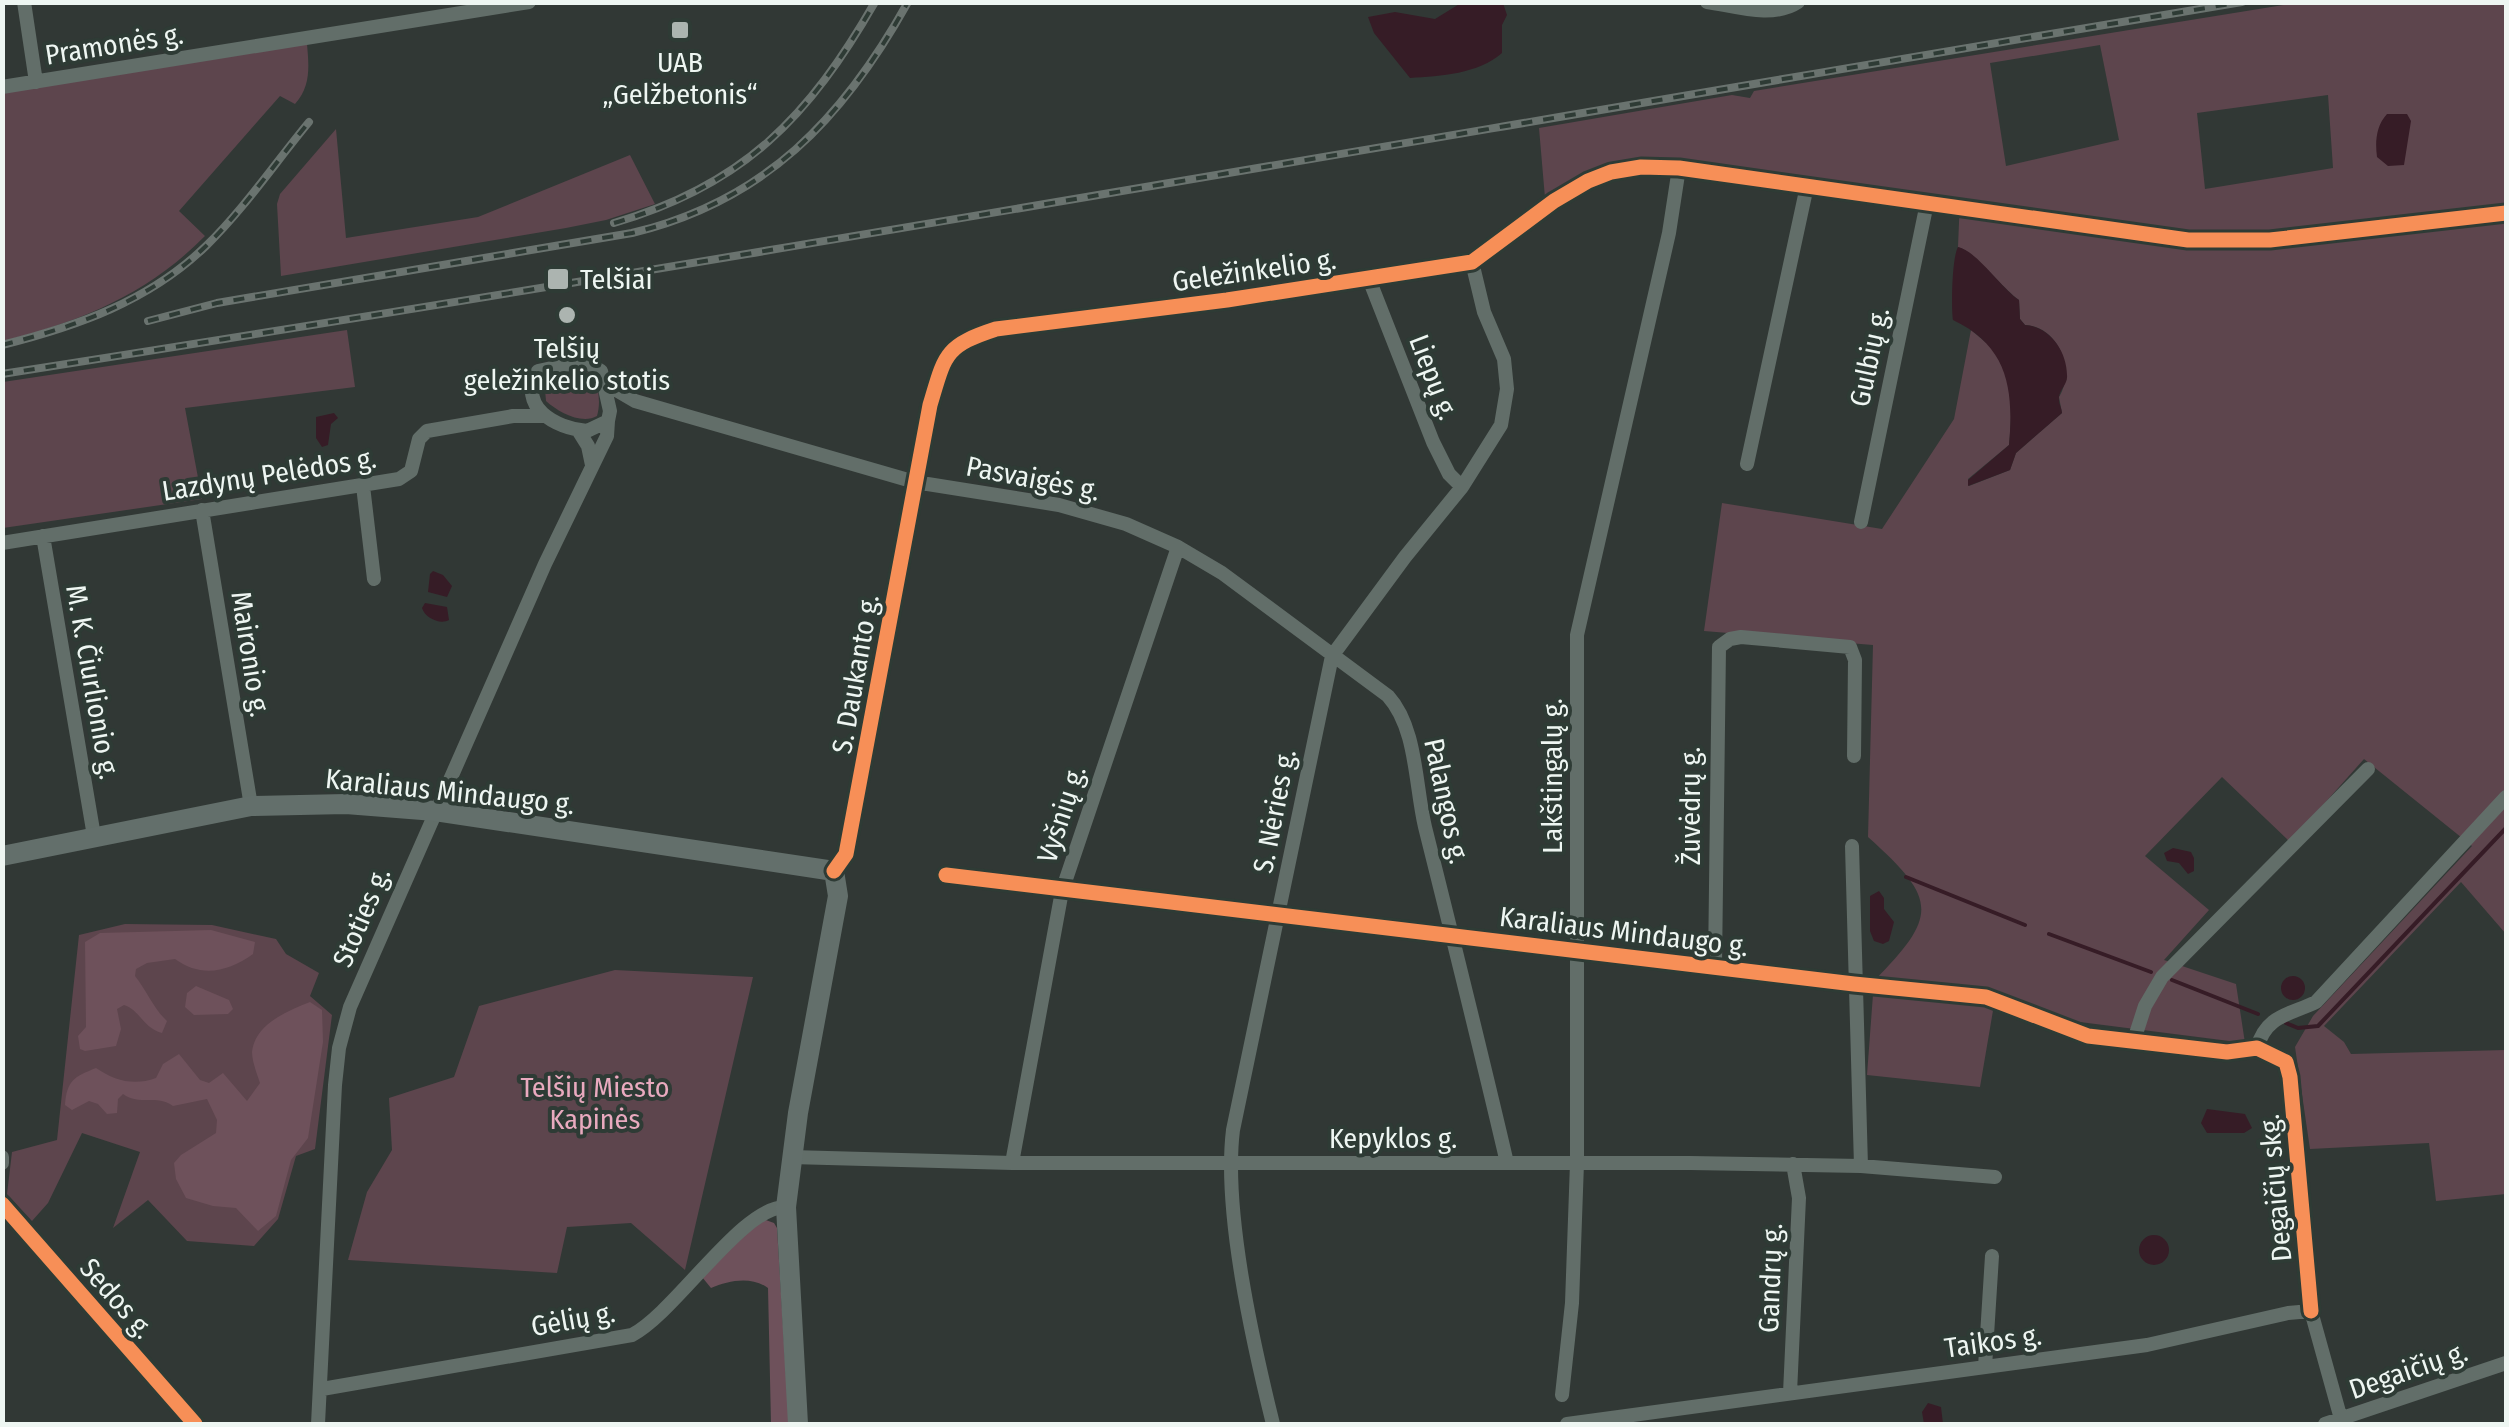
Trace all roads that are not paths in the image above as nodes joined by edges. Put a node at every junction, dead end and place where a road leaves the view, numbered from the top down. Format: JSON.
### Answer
{"nodes":[{"id":1,"x":24,"y":2,"type":"edge"},
{"id":2,"x":528,"y":2,"type":"edge"},
{"id":3,"x":1707,"y":2,"type":"edge"},
{"id":4,"x":1793,"y":6,"type":"edge"},
{"id":5,"x":36,"y":82,"type":"junction"},
{"id":6,"x":2,"y":87,"type":"edge"},
{"id":7,"x":1679,"y":168,"type":"junction"},
{"id":8,"x":1806,"y":186,"type":"junction"},
{"id":9,"x":1927,"y":203,"type":"junction"},
{"id":10,"x":2506,"y":213,"type":"edge"},
{"id":11,"x":1472,"y":262,"type":"junction"},
{"id":12,"x":1368,"y":279,"type":"junction"},
{"id":13,"x":606,"y":384,"type":"junction"},
{"id":14,"x":533,"y":388,"type":"junction"},
{"id":15,"x":635,"y":402,"type":"junction"},
{"id":16,"x":513,"y":416,"type":"junction"},
{"id":17,"x":543,"y":416,"type":"junction"},
{"id":18,"x":609,"y":419,"type":"junction"},
{"id":19,"x":578,"y":430,"type":"junction"},
{"id":20,"x":1747,"y":464,"type":"dead end"},
{"id":21,"x":592,"y":465,"type":"junction"},
{"id":22,"x":916,"y":482,"type":"junction"},
{"id":23,"x":364,"y":486,"type":"junction"},
{"id":24,"x":1462,"y":487,"type":"junction"},
{"id":25,"x":202,"y":510,"type":"junction"},
{"id":26,"x":1861,"y":522,"type":"dead end"},
{"id":27,"x":43,"y":536,"type":"junction"},
{"id":28,"x":2,"y":543,"type":"edge"},
{"id":29,"x":1178,"y":547,"type":"junction"},
{"id":30,"x":374,"y":579,"type":"dead end"},
{"id":31,"x":1332,"y":656,"type":"junction"},
{"id":32,"x":1854,"y":756,"type":"dead end"},
{"id":33,"x":2368,"y":769,"type":"dead end"},
{"id":34,"x":2506,"y":797,"type":"edge"},
{"id":35,"x":252,"y":806,"type":"junction"},
{"id":36,"x":435,"y":811,"type":"junction"},
{"id":37,"x":94,"y":836,"type":"junction"},
{"id":38,"x":1852,"y":846,"type":"dead end"},
{"id":39,"x":2,"y":856,"type":"edge"},
{"id":40,"x":834,"y":871,"type":"junction"},
{"id":41,"x":946,"y":875,"type":"dead end"},
{"id":42,"x":1062,"y":891,"type":"junction"},
{"id":43,"x":1278,"y":916,"type":"junction"},
{"id":44,"x":1454,"y":937,"type":"junction"},
{"id":45,"x":1576,"y":951,"type":"junction"},
{"id":46,"x":1714,"y":966,"type":"junction"},
{"id":47,"x":1854,"y":984,"type":"junction"},
{"id":48,"x":2134,"y":1040,"type":"junction"},
{"id":49,"x":2257,"y":1048,"type":"junction"},
{"id":50,"x":2286,"y":1062,"type":"joint"},
{"id":51,"x":791,"y":1157,"type":"junction"},
{"id":52,"x":1231,"y":1162,"type":"junction"},
{"id":53,"x":1012,"y":1163,"type":"junction"},
{"id":54,"x":1507,"y":1163,"type":"junction"},
{"id":55,"x":1577,"y":1163,"type":"junction"},
{"id":56,"x":1792,"y":1164,"type":"junction"},
{"id":57,"x":1862,"y":1166,"type":"junction"},
{"id":58,"x":1995,"y":1177,"type":"dead end"},
{"id":59,"x":2,"y":1204,"type":"edge"},
{"id":60,"x":786,"y":1207,"type":"junction"},
{"id":61,"x":1992,"y":1256,"type":"dead end"},
{"id":62,"x":2311,"y":1311,"type":"junction"},
{"id":63,"x":2506,"y":1363,"type":"edge"},
{"id":64,"x":1985,"y":1367,"type":"junction"},
{"id":65,"x":322,"y":1389,"type":"junction"},
{"id":66,"x":1790,"y":1394,"type":"junction"},
{"id":67,"x":1562,"y":1395,"type":"dead end"},
{"id":68,"x":2341,"y":1420,"type":"junction"},
{"id":69,"x":194,"y":1424,"type":"edge"},
{"id":70,"x":318,"y":1424,"type":"edge"},
{"id":71,"x":798,"y":1424,"type":"edge"},
{"id":72,"x":1273,"y":1424,"type":"edge"},
{"id":73,"x":1570,"y":1424,"type":"edge"},
{"id":74,"x":2325,"y":1424,"type":"edge"}],
"edges":[{"from":1,"to":5,"type":"street"},
{"from":2,"to":5,"type":"street","name":"Pramonės g."},
{"from":3,"to":4,"type":"street"},
{"from":5,"to":6,"type":"street","name":"Pramonės g."},
{"from":7,"to":8,"type":"street","name":"Geležinkelio g."},
{"from":7,"to":11,"type":"street","name":"Geležinkelio g."},
{"from":7,"to":45,"type":"street","name":"Lakštingalų g."},
{"from":8,"to":9,"type":"street","name":"Geležinkelio g."},
{"from":8,"to":20,"type":"street"},
{"from":9,"to":10,"type":"street","name":"Geležinkelio g."},
{"from":9,"to":26,"type":"street","name":"Gulbių g."},
{"from":11,"to":12,"type":"street","name":"Geležinkelio g."},
{"from":11,"to":24,"type":"street","name":"S. Nėries g."},
{"from":12,"to":22,"type":"street","name":"Geležinkelio g."},
{"from":12,"to":24,"type":"street","name":"Liepų g."},
{"from":13,"to":14,"type":"street"},
{"from":13,"to":15,"type":"street","name":"Pasvaigės g."},
{"from":13,"to":18,"type":"street"},
{"from":14,"to":16,"type":"street"},
{"from":14,"to":17,"type":"street"},
{"from":15,"to":18,"type":"street"},
{"from":15,"to":22,"type":"street","name":"Pasvaigės g."},
{"from":16,"to":17,"type":"street","name":"Lazdynų Pelėdos g."},
{"from":16,"to":23,"type":"street","name":"Lazdynų Pelėdos g."},
{"from":17,"to":19,"type":"street"},
{"from":18,"to":19,"type":"street"},
{"from":18,"to":21,"type":"street","name":"Stoties g."},
{"from":19,"to":21,"type":"street"},
{"from":21,"to":36,"type":"street","name":"Stoties g."},
{"from":22,"to":29,"type":"street","name":"Pasvaigės g."},
{"from":22,"to":40,"type":"street","name":"S. Daukanto g."},
{"from":23,"to":25,"type":"street","name":"Lazdynų Pelėdos g."},
{"from":23,"to":30,"type":"street"},
{"from":24,"to":31,"type":"street","name":"S. Nėries g."},
{"from":25,"to":27,"type":"street","name":"Lazdynų Pelėdos g."},
{"from":25,"to":35,"type":"street","name":"Maironio g."},
{"from":27,"to":28,"type":"street","name":"Lazdynų Pelėdos g."},
{"from":27,"to":37,"type":"street","name":"M. K. Čiurlionio g."},
{"from":29,"to":31,"type":"street","name":"Pasvaigės g."},
{"from":29,"to":42,"type":"street","name":"Vyšnių g."},
{"from":31,"to":43,"type":"street","name":"S. Nėries g."},
{"from":31,"to":44,"type":"street","name":"Palangos g."},
{"from":32,"to":46,"type":"street","name":"Žuvėdrų g."},
{"from":33,"to":48,"type":"street"},
{"from":34,"to":49,"type":"street"},
{"from":35,"to":36,"type":"main road","name":"Karaliaus Mindaugo g."},
{"from":35,"to":37,"type":"main road","name":"Karaliaus Mindaugo g."},
{"from":36,"to":40,"type":"main road","name":"Karaliaus Mindaugo g."},
{"from":36,"to":65,"type":"street","name":"Stoties g."},
{"from":37,"to":39,"type":"main road","name":"Karaliaus Mindaugo g."},
{"from":38,"to":47,"type":"street"},
{"from":40,"to":51,"type":"main road","name":"S. Daukanto g."},
{"from":41,"to":42,"type":"street","name":"Karaliaus Mindaugo g."},
{"from":42,"to":43,"type":"street","name":"Karaliaus Mindaugo g."},
{"from":42,"to":53,"type":"street","name":"Vyšnių g."},
{"from":43,"to":44,"type":"street","name":"Karaliaus Mindaugo g."},
{"from":43,"to":52,"type":"street","name":"S. Nėries g."},
{"from":44,"to":45,"type":"street","name":"Karaliaus Mindaugo g."},
{"from":44,"to":54,"type":"street","name":"Palangos g."},
{"from":45,"to":46,"type":"street","name":"Karaliaus Mindaugo g."},
{"from":45,"to":55,"type":"street","name":"Lakštingalų g."},
{"from":46,"to":47,"type":"street","name":"Karaliaus Mindaugo g."},
{"from":47,"to":48,"type":"street","name":"Karaliaus Mindaugo g."},
{"from":47,"to":57,"type":"street"},
{"from":48,"to":49,"type":"street","name":"Karaliaus Mindaugo g."},
{"from":49,"to":50,"type":"street","name":"Karaliaus Mindaugo g."},
{"from":50,"to":62,"type":"street","name":"Degaičių skg."},
{"from":51,"to":53,"type":"street","name":"Kepyklos g."},
{"from":51,"to":60,"type":"main road","name":"S. Daukanto g."},
{"from":52,"to":53,"type":"street","name":"Kepyklos g."},
{"from":52,"to":54,"type":"street","name":"Kepyklos g."},
{"from":52,"to":72,"type":"street","name":"S. Nėries g."},
{"from":54,"to":55,"type":"street","name":"Kepyklos g."},
{"from":55,"to":56,"type":"street","name":"Kepyklos g."},
{"from":55,"to":67,"type":"street","name":"Lakštingalų g."},
{"from":56,"to":57,"type":"street","name":"Kepyklos g."},
{"from":56,"to":66,"type":"street","name":"Gandrų g."},
{"from":57,"to":58,"type":"street","name":"Kepyklos g."},
{"from":59,"to":69,"type":"street","name":"Sedos g."},
{"from":60,"to":65,"type":"street","name":"Gėlių g."},
{"from":60,"to":71,"type":"main road","name":"S. Daukanto g."},
{"from":61,"to":64,"type":"street"},
{"from":62,"to":64,"type":"street","name":"Taikos g."},
{"from":62,"to":68,"type":"street"},
{"from":63,"to":68,"type":"street","name":"Degaičių g."},
{"from":64,"to":66,"type":"street","name":"Taikos g."},
{"from":65,"to":70,"type":"street","name":"Stoties g."},
{"from":66,"to":73,"type":"street","name":"Taikos g."},
{"from":68,"to":74,"type":"street","name":"Degaičių g."}]}
